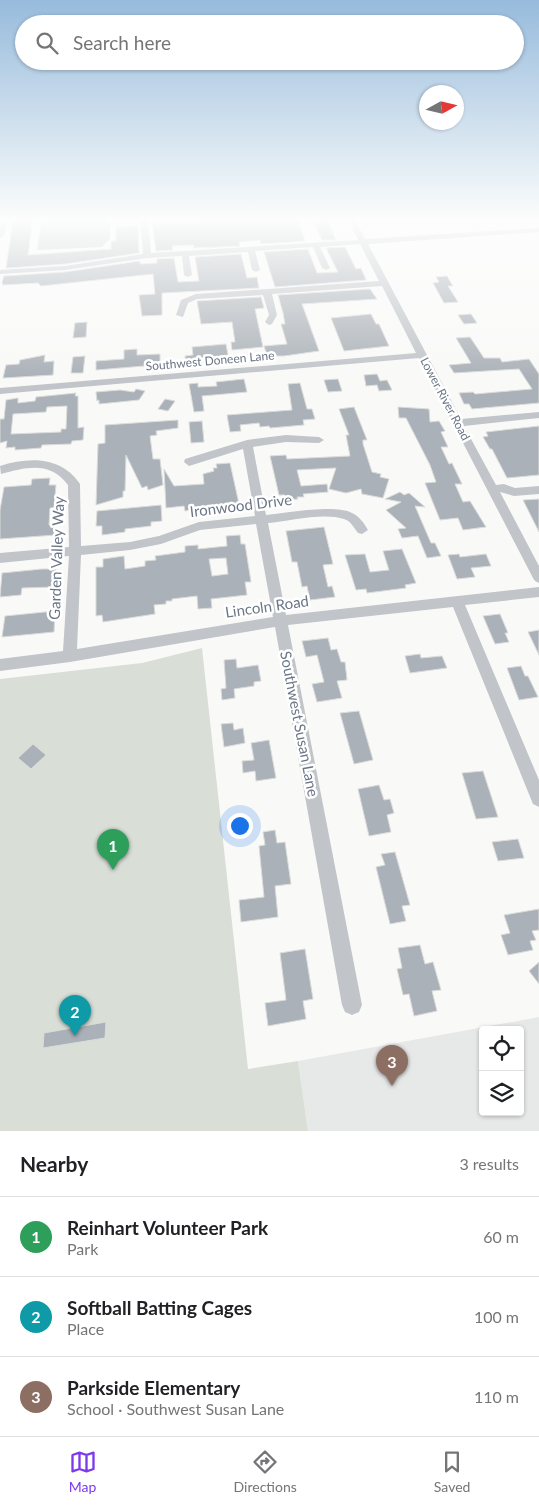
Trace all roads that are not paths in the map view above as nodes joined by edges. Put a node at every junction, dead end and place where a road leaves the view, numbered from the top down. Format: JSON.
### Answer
{"nodes":[{"id":1,"x":188,"y":272,"type":"edge"},
{"id":2,"x":379,"y":272,"type":"edge"},
{"id":3,"x":188,"y":275,"type":"dead end"},
{"id":4,"x":385,"y":283,"type":"junction"},
{"id":5,"x":267,"y":292,"type":"junction"},
{"id":6,"x":180,"y":315,"type":"dead end"},
{"id":7,"x":268,"y":322,"type":"dead end"},
{"id":8,"x":422,"y":355,"type":"junction"},
{"id":9,"x":0,"y":391,"type":"edge"},
{"id":10,"x":539,"y":415,"type":"edge"},
{"id":11,"x":457,"y":423,"type":"junction"},
{"id":12,"x":319,"y":440,"type":"dead end"},
{"id":13,"x":247,"y":443,"type":"junction"},
{"id":14,"x":189,"y":462,"type":"dead end"},
{"id":15,"x":1,"y":470,"type":"edge"},
{"id":16,"x":539,"y":490,"type":"edge"},
{"id":17,"x":495,"y":494,"type":"junction"},
{"id":18,"x":261,"y":519,"type":"junction"},
{"id":19,"x":362,"y":530,"type":"dead end"},
{"id":20,"x":521,"y":543,"type":"junction"},
{"id":21,"x":75,"y":550,"type":"junction"},
{"id":22,"x":0,"y":558,"type":"edge"},
{"id":23,"x":539,"y":563,"type":"edge"},
{"id":24,"x":539,"y":578,"type":"edge"},
{"id":25,"x":539,"y":592,"type":"edge"},
{"id":26,"x":458,"y":601,"type":"junction"},
{"id":27,"x":279,"y":621,"type":"junction"},
{"id":28,"x":70,"y":656,"type":"junction"},
{"id":29,"x":0,"y":665,"type":"edge"},
{"id":30,"x":539,"y":799,"type":"edge"},
{"id":31,"x":352,"y":1005,"type":"dead end"}],
"edges":[{"from":1,"to":3,"type":"street"},
{"from":2,"to":4,"type":"street","name":"Lower River Road"},
{"from":4,"to":5,"type":"street"},
{"from":4,"to":8,"type":"street","name":"Lower River Road"},
{"from":5,"to":6,"type":"street"},
{"from":5,"to":7,"type":"street"},
{"from":8,"to":9,"type":"street","name":"Southwest Doneen Lane"},
{"from":8,"to":11,"type":"street","name":"Lower River Road"},
{"from":10,"to":11,"type":"street"},
{"from":11,"to":17,"type":"street","name":"Lower River Road"},
{"from":12,"to":13,"type":"street"},
{"from":13,"to":14,"type":"street"},
{"from":13,"to":18,"type":"street","name":"Southwest Susan Lane"},
{"from":15,"to":21,"type":"street","name":"Garden Valley Way"},
{"from":16,"to":17,"type":"street"},
{"from":17,"to":20,"type":"street","name":"Lower River Road"},
{"from":18,"to":19,"type":"street","name":"Ironwood Drive"},
{"from":18,"to":21,"type":"street","name":"Ironwood Drive"},
{"from":18,"to":27,"type":"street","name":"Southwest Susan Lane"},
{"from":20,"to":23,"type":"street"},
{"from":20,"to":24,"type":"street","name":"Lower River Road"},
{"from":21,"to":22,"type":"street","name":"Ironwood Drive"},
{"from":21,"to":28,"type":"street","name":"Garden Valley Way"},
{"from":25,"to":26,"type":"street","name":"Lincoln Road"},
{"from":26,"to":27,"type":"street","name":"Lincoln Road"},
{"from":26,"to":30,"type":"street"},
{"from":27,"to":28,"type":"street","name":"Lincoln Road"},
{"from":27,"to":31,"type":"street","name":"Southwest Susan Lane"},
{"from":28,"to":29,"type":"street","name":"Lincoln Road"}]}
